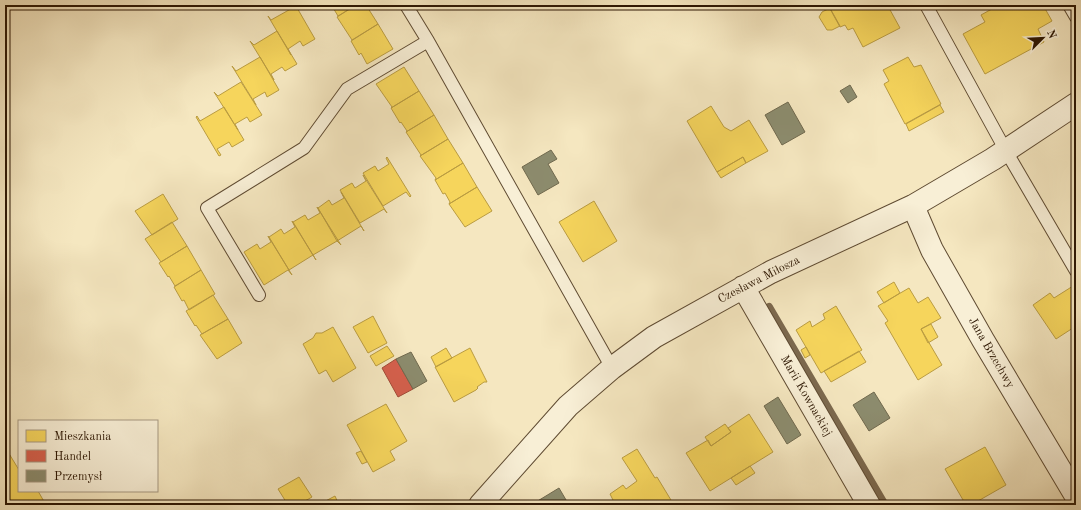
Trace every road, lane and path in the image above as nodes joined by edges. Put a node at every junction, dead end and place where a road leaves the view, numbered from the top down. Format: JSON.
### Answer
{"nodes":[{"id":1,"x":406,"y":5,"type":"edge"},
{"id":2,"x":926,"y":5,"type":"edge"},
{"id":3,"x":1069,"y":5,"type":"edge"},
{"id":4,"x":1076,"y":17,"type":"edge"},
{"id":5,"x":428,"y":41,"type":"junction"},
{"id":6,"x":1076,"y":104,"type":"edge"},
{"id":7,"x":1006,"y":151,"type":"junction"},
{"id":8,"x":913,"y":206,"type":"junction"},
{"id":9,"x":1076,"y":271,"type":"edge"},
{"id":10,"x":743,"y":287,"type":"junction"},
{"id":11,"x":259,"y":295,"type":"dead end"},
{"id":12,"x":612,"y":368,"type":"junction"},
{"id":13,"x":1076,"y":496,"type":"edge"},
{"id":14,"x":484,"y":503,"type":"edge"},
{"id":15,"x":869,"y":505,"type":"edge"}],
"edges":[{"from":1,"to":5,"type":"lane"},
{"from":2,"to":7,"type":"lane"},
{"from":3,"to":4,"type":"lane"},
{"from":5,"to":11,"type":"lane"},
{"from":5,"to":12,"type":"lane"},
{"from":6,"to":7,"type":"street","name":"Czesława Miłosza"},
{"from":7,"to":8,"type":"street","name":"Czesława Miłosza"},
{"from":7,"to":9,"type":"lane"},
{"from":8,"to":10,"type":"street","name":"Czesława Miłosza"},
{"from":8,"to":13,"type":"street","name":"Jana Brzechwy"},
{"from":10,"to":12,"type":"street","name":"Czesława Miłosza"},
{"from":10,"to":15,"type":"street","name":"Marii Kownackiej"},
{"from":12,"to":14,"type":"street","name":"Czesława Miłosza"}]}
